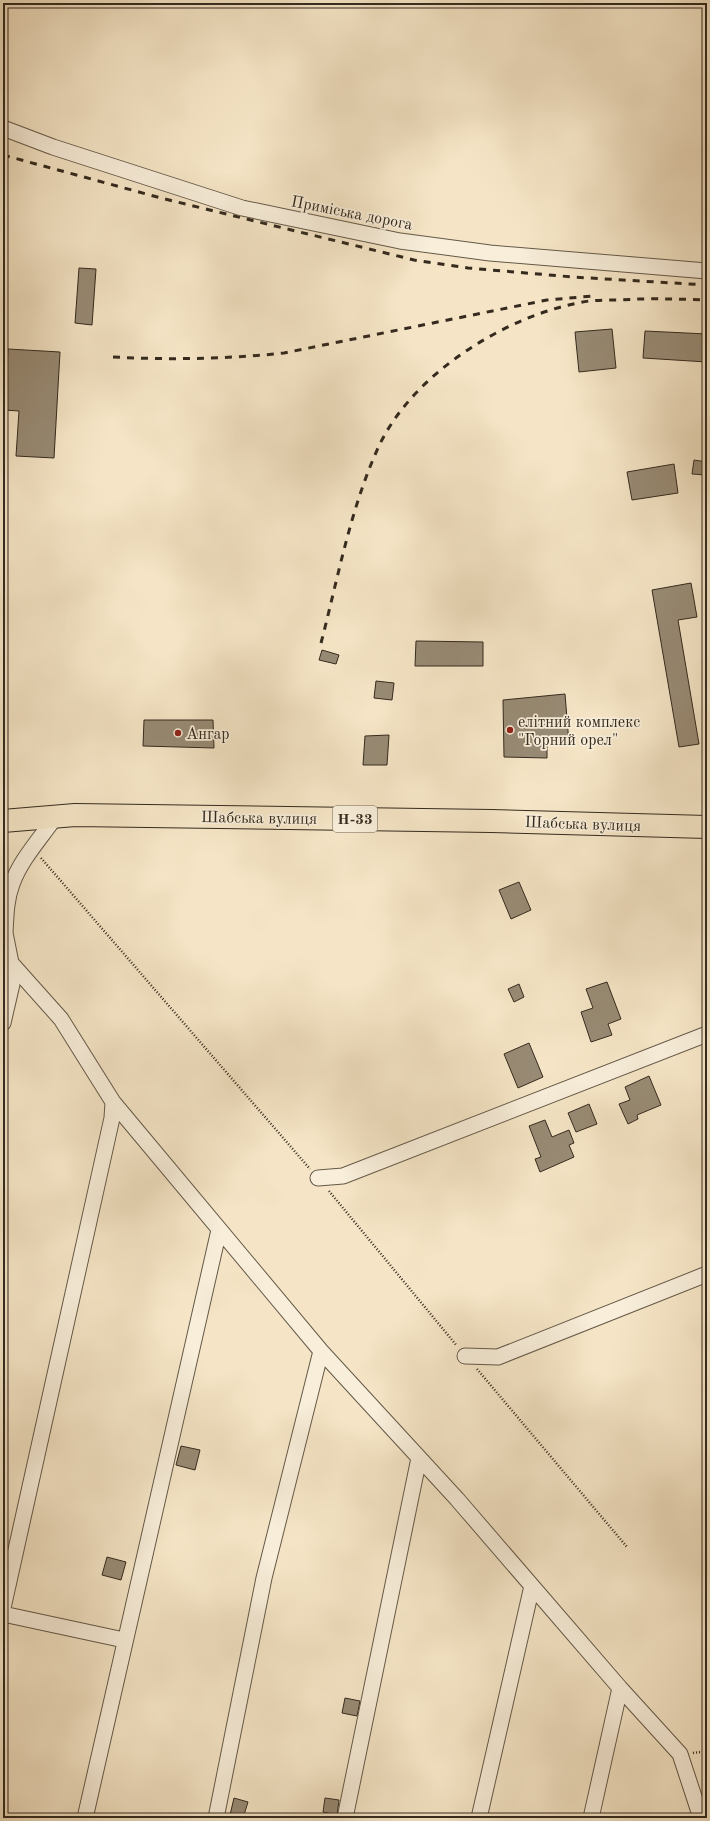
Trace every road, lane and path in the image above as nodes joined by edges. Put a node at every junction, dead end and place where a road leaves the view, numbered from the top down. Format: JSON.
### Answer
{"nodes":[{"id":1,"x":3,"y":128,"type":"edge"},
{"id":2,"x":707,"y":271,"type":"edge"},
{"id":3,"x":56,"y":816,"type":"junction"},
{"id":4,"x":3,"y":821,"type":"edge"},
{"id":5,"x":707,"y":827,"type":"edge"},
{"id":6,"x":33,"y":848,"type":"junction"},
{"id":7,"x":4,"y":932,"type":"edge"},
{"id":8,"x":11,"y":963,"type":"junction"},
{"id":9,"x":3,"y":1022,"type":"edge"},
{"id":10,"x":707,"y":1034,"type":"edge"},
{"id":11,"x":112,"y":1102,"type":"junction"},
{"id":12,"x":318,"y":1178,"type":"junction"},
{"id":13,"x":219,"y":1230,"type":"junction"},
{"id":14,"x":707,"y":1274,"type":"edge"},
{"id":15,"x":321,"y":1351,"type":"junction"},
{"id":16,"x":466,"y":1356,"type":"junction"},
{"id":17,"x":419,"y":1458,"type":"junction"},
{"id":18,"x":627,"y":1547,"type":"dead end"},
{"id":19,"x":532,"y":1586,"type":"junction"},
{"id":20,"x":3,"y":1608,"type":"edge"},
{"id":21,"x":3,"y":1614,"type":"edge"},
{"id":22,"x":124,"y":1640,"type":"junction"},
{"id":23,"x":620,"y":1688,"type":"junction"},
{"id":24,"x":85,"y":1818,"type":"edge"},
{"id":25,"x":216,"y":1818,"type":"edge"},
{"id":26,"x":345,"y":1818,"type":"edge"},
{"id":27,"x":480,"y":1818,"type":"edge"},
{"id":28,"x":591,"y":1818,"type":"edge"},
{"id":29,"x":701,"y":1818,"type":"edge"}],
"edges":[{"from":1,"to":2,"type":"street","name":"Приміська дорога"},
{"from":3,"to":4,"type":"main road","name":"Шабська вулиця","number":"Н-33"},
{"from":3,"to":5,"type":"main road","name":"Шабська вулиця","number":"Н-33"},
{"from":3,"to":6,"type":"street"},
{"from":6,"to":7,"type":"street"},
{"from":6,"to":12,"type":"path"},
{"from":7,"to":8,"type":"street"},
{"from":8,"to":9,"type":"street"},
{"from":8,"to":11,"type":"street"},
{"from":10,"to":12,"type":"street"},
{"from":11,"to":13,"type":"street"},
{"from":11,"to":20,"type":"street"},
{"from":12,"to":16,"type":"path"},
{"from":13,"to":15,"type":"street"},
{"from":13,"to":22,"type":"street"},
{"from":14,"to":16,"type":"street"},
{"from":15,"to":17,"type":"street"},
{"from":15,"to":25,"type":"street"},
{"from":16,"to":18,"type":"path"},
{"from":17,"to":19,"type":"street"},
{"from":17,"to":26,"type":"street"},
{"from":19,"to":23,"type":"street"},
{"from":19,"to":27,"type":"street"},
{"from":21,"to":22,"type":"street"},
{"from":22,"to":24,"type":"street"},
{"from":23,"to":28,"type":"street"},
{"from":23,"to":29,"type":"street"}]}
